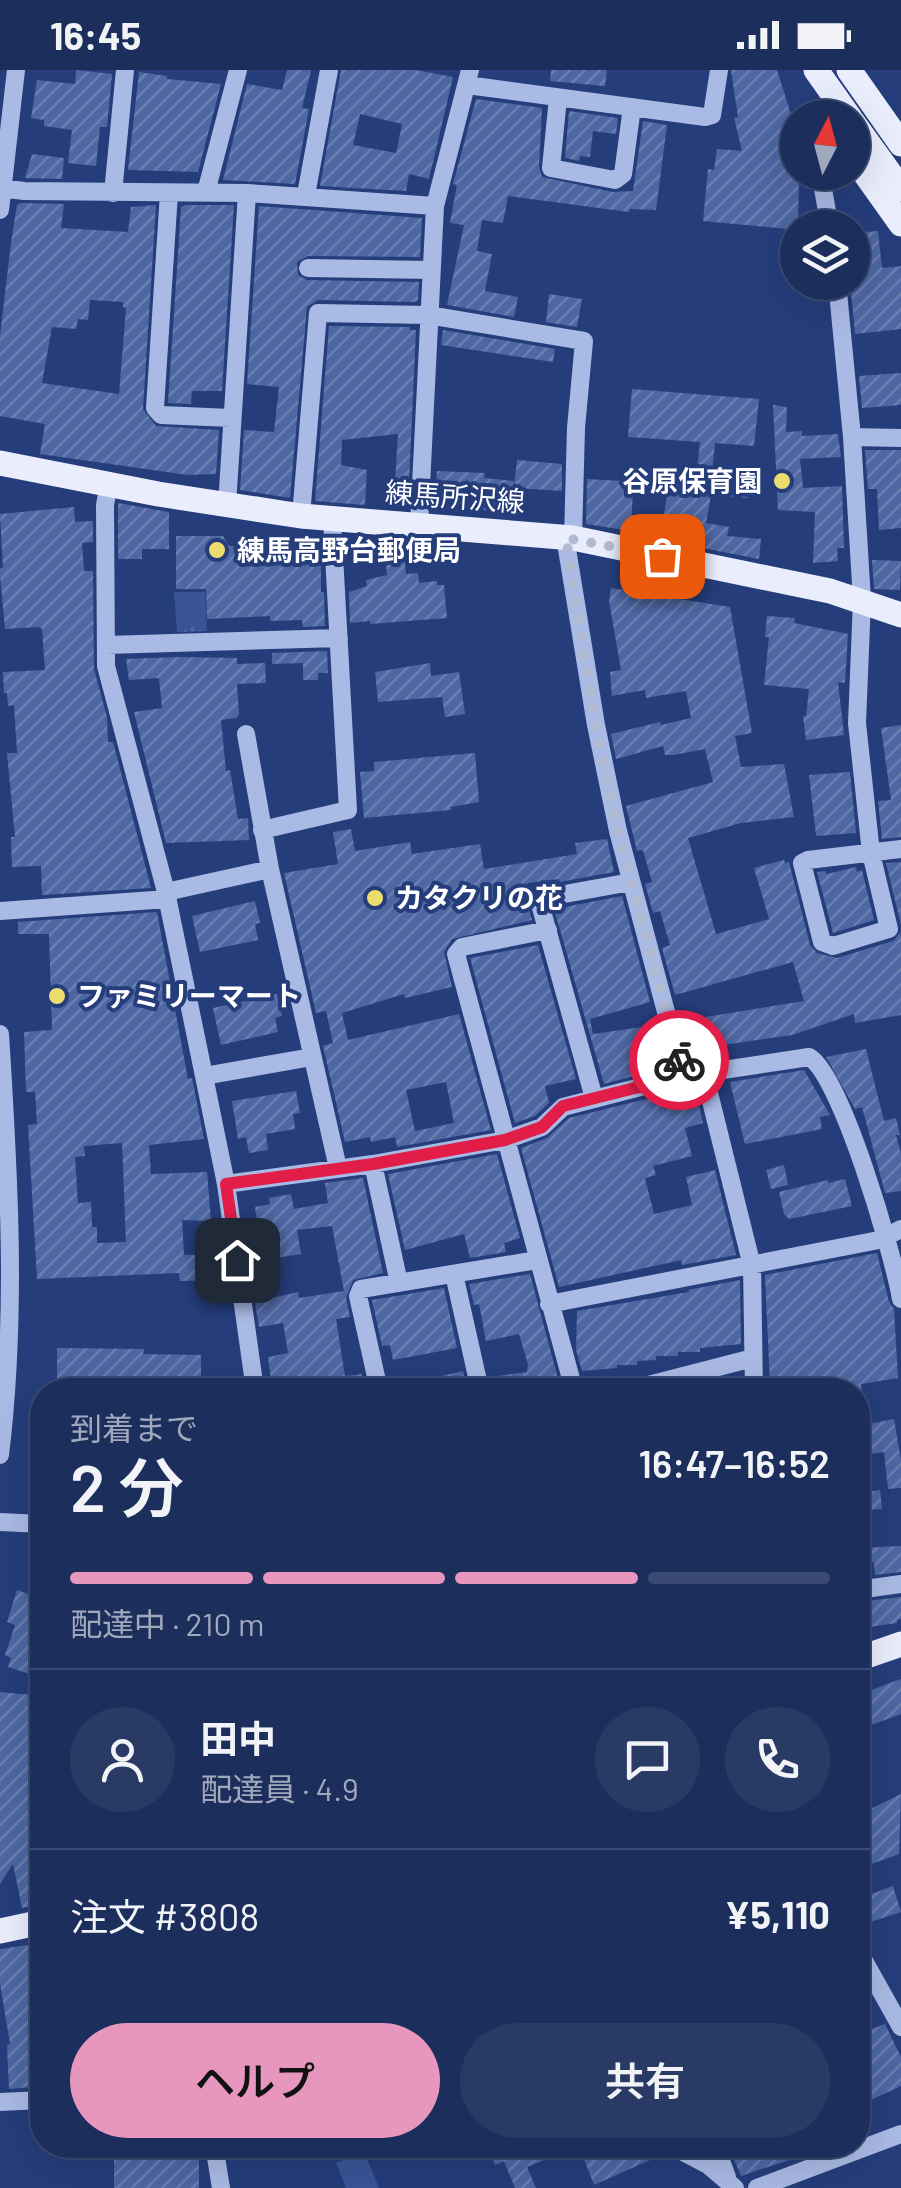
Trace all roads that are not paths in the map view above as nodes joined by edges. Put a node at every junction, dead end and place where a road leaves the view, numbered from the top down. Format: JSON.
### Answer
{"nodes":[{"id":1,"x":16,"y":70,"type":"edge"},
{"id":2,"x":126,"y":70,"type":"edge"},
{"id":3,"x":238,"y":70,"type":"edge"},
{"id":4,"x":329,"y":70,"type":"edge"},
{"id":5,"x":719,"y":70,"type":"edge"},
{"id":6,"x":849,"y":70,"type":"edge"},
{"id":7,"x":819,"y":74,"type":"edge"},
{"id":8,"x":469,"y":78,"type":"edge"},
{"id":9,"x":558,"y":98,"type":"junction"},
{"id":10,"x":830,"y":100,"type":"edge"},
{"id":11,"x":837,"y":100,"type":"edge"},
{"id":12,"x":632,"y":108,"type":"junction"},
{"id":13,"x":901,"y":144,"type":"edge"},
{"id":14,"x":870,"y":146,"type":"edge"},
{"id":15,"x":870,"y":180,"type":"edge"},
{"id":16,"x":2,"y":188,"type":"edge"},
{"id":17,"x":901,"y":189,"type":"edge"},
{"id":18,"x":206,"y":192,"type":"junction"},
{"id":19,"x":114,"y":193,"type":"junction"},
{"id":20,"x":169,"y":193,"type":"junction"},
{"id":21,"x":247,"y":193,"type":"junction"},
{"id":22,"x":306,"y":196,"type":"junction"},
{"id":23,"x":435,"y":206,"type":"junction"},
{"id":24,"x":0,"y":210,"type":"edge"},
{"id":25,"x":901,"y":224,"type":"edge"},
{"id":26,"x":308,"y":268,"type":"dead end"},
{"id":27,"x":431,"y":270,"type":"junction"},
{"id":28,"x":839,"y":300,"type":"edge"},
{"id":29,"x":428,"y":315,"type":"junction"},
{"id":30,"x":231,"y":418,"type":"junction"},
{"id":31,"x":852,"y":437,"type":"junction"},
{"id":32,"x":901,"y":438,"type":"edge"},
{"id":33,"x":0,"y":463,"type":"edge"},
{"id":34,"x":108,"y":483,"type":"junction"},
{"id":35,"x":227,"y":505,"type":"junction"},
{"id":36,"x":301,"y":516,"type":"junction"},
{"id":37,"x":332,"y":519,"type":"junction"},
{"id":38,"x":419,"y":525,"type":"junction"},
{"id":39,"x":569,"y":538,"type":"junction"},
{"id":40,"x":862,"y":600,"type":"junction"},
{"id":41,"x":901,"y":615,"type":"edge"},
{"id":42,"x":339,"y":638,"type":"junction"},
{"id":43,"x":106,"y":645,"type":"junction"},
{"id":44,"x":246,"y":734,"type":"dead end"},
{"id":45,"x":262,"y":830,"type":"junction"},
{"id":46,"x":901,"y":850,"type":"edge"},
{"id":47,"x":871,"y":854,"type":"junction"},
{"id":48,"x":270,"y":870,"type":"junction"},
{"id":49,"x":631,"y":882,"type":"junction"},
{"id":50,"x":167,"y":895,"type":"junction"},
{"id":51,"x":0,"y":911,"type":"edge"},
{"id":52,"x":548,"y":930,"type":"junction"},
{"id":53,"x":0,"y":1034,"type":"edge"},
{"id":54,"x":312,"y":1057,"type":"junction"},
{"id":55,"x":704,"y":1074,"type":"junction"},
{"id":56,"x":204,"y":1076,"type":"junction"},
{"id":57,"x":683,"y":1076,"type":"junction"},
{"id":58,"x":594,"y":1098,"type":"junction"},
{"id":59,"x":2,"y":1102,"type":"edge"},
{"id":60,"x":505,"y":1140,"type":"junction"},
{"id":61,"x":373,"y":1164,"type":"junction"},
{"id":62,"x":338,"y":1168,"type":"junction"},
{"id":63,"x":226,"y":1184,"type":"junction"},
{"id":64,"x":894,"y":1232,"type":"edge"},
{"id":65,"x":537,"y":1260,"type":"junction"},
{"id":66,"x":752,"y":1266,"type":"junction"},
{"id":67,"x":454,"y":1274,"type":"junction"},
{"id":68,"x":399,"y":1283,"type":"junction"},
{"id":69,"x":901,"y":1299,"type":"edge"},
{"id":70,"x":6,"y":1300,"type":"edge"},
{"id":71,"x":549,"y":1304,"type":"junction"},
{"id":72,"x":753,"y":1358,"type":"junction"},
{"id":73,"x":254,"y":1378,"type":"edge"},
{"id":74,"x":376,"y":1378,"type":"edge"},
{"id":75,"x":477,"y":1378,"type":"edge"},
{"id":76,"x":571,"y":1378,"type":"edge"},
{"id":77,"x":676,"y":1378,"type":"edge"},
{"id":78,"x":754,"y":1378,"type":"edge"},
{"id":79,"x":1,"y":1444,"type":"edge"},
{"id":80,"x":0,"y":1522,"type":"edge"},
{"id":81,"x":30,"y":1523,"type":"edge"},
{"id":82,"x":901,"y":1584,"type":"edge"},
{"id":83,"x":870,"y":1588,"type":"edge"},
{"id":84,"x":901,"y":1644,"type":"edge"},
{"id":85,"x":870,"y":1655,"type":"edge"},
{"id":86,"x":30,"y":1925,"type":"edge"},
{"id":87,"x":0,"y":1931,"type":"edge"},
{"id":88,"x":870,"y":1971,"type":"edge"},
{"id":89,"x":901,"y":2026,"type":"edge"},
{"id":90,"x":30,"y":2101,"type":"edge"},
{"id":91,"x":0,"y":2102,"type":"edge"},
{"id":92,"x":901,"y":2134,"type":"edge"},
{"id":93,"x":870,"y":2146,"type":"edge"},
{"id":94,"x":216,"y":2158,"type":"edge"},
{"id":95,"x":691,"y":2158,"type":"edge"},
{"id":96,"x":720,"y":2158,"type":"edge"},
{"id":97,"x":837,"y":2158,"type":"edge"},
{"id":98,"x":731,"y":2183,"type":"edge"},
{"id":99,"x":221,"y":2188,"type":"edge"},
{"id":100,"x":757,"y":2188,"type":"edge"}],
"edges":[{"from":1,"to":16,"type":"street"},
{"from":2,"to":19,"type":"street"},
{"from":3,"to":18,"type":"street"},
{"from":4,"to":22,"type":"street"},
{"from":5,"to":12,"type":"street"},
{"from":6,"to":13,"type":"main road"},
{"from":7,"to":10,"type":"main road"},
{"from":7,"to":11,"type":"main road"},
{"from":8,"to":9,"type":"street"},
{"from":8,"to":23,"type":"street"},
{"from":9,"to":12,"type":"street"},
{"from":9,"to":12,"type":"street"},
{"from":14,"to":17,"type":"main road"},
{"from":15,"to":25,"type":"main road"},
{"from":16,"to":19,"type":"street"},
{"from":16,"to":24,"type":"street"},
{"from":18,"to":20,"type":"street"},
{"from":18,"to":21,"type":"street"},
{"from":19,"to":20,"type":"street"},
{"from":20,"to":30,"type":"street"},
{"from":21,"to":22,"type":"street"},
{"from":21,"to":30,"type":"street"},
{"from":22,"to":23,"type":"street"},
{"from":23,"to":27,"type":"street"},
{"from":26,"to":27,"type":"street"},
{"from":27,"to":29,"type":"street"},
{"from":28,"to":31,"type":"street"},
{"from":29,"to":36,"type":"street"},
{"from":29,"to":38,"type":"street"},
{"from":29,"to":39,"type":"street"},
{"from":30,"to":35,"type":"street"},
{"from":31,"to":32,"type":"street"},
{"from":31,"to":40,"type":"street"},
{"from":33,"to":34,"type":"main road","name":"練馬所沢線"},
{"from":34,"to":35,"type":"main road","name":"練馬所沢線"},
{"from":34,"to":43,"type":"street"},
{"from":35,"to":36,"type":"main road","name":"練馬所沢線"},
{"from":36,"to":37,"type":"main road","name":"練馬所沢線"},
{"from":37,"to":38,"type":"main road","name":"練馬所沢線"},
{"from":37,"to":42,"type":"street"},
{"from":38,"to":39,"type":"main road","name":"練馬所沢線"},
{"from":39,"to":40,"type":"main road","name":"練馬所沢線"},
{"from":39,"to":49,"type":"street"},
{"from":40,"to":41,"type":"main road","name":"練馬所沢線"},
{"from":40,"to":47,"type":"street"},
{"from":42,"to":43,"type":"street"},
{"from":42,"to":45,"type":"street"},
{"from":43,"to":50,"type":"street"},
{"from":44,"to":45,"type":"street"},
{"from":45,"to":48,"type":"street"},
{"from":46,"to":47,"type":"street"},
{"from":47,"to":47,"type":"street"},
{"from":48,"to":50,"type":"street"},
{"from":48,"to":54,"type":"street"},
{"from":49,"to":52,"type":"street"},
{"from":49,"to":57,"type":"street"},
{"from":50,"to":51,"type":"street"},
{"from":50,"to":56,"type":"street"},
{"from":52,"to":58,"type":"street"},
{"from":52,"to":60,"type":"street"},
{"from":53,"to":59,"type":"street"},
{"from":54,"to":56,"type":"street"},
{"from":54,"to":62,"type":"street"},
{"from":55,"to":57,"type":"street"},
{"from":55,"to":64,"type":"street"},
{"from":55,"to":66,"type":"street"},
{"from":56,"to":63,"type":"street"},
{"from":57,"to":58,"type":"street"},
{"from":58,"to":60,"type":"street"},
{"from":59,"to":70,"type":"street"},
{"from":60,"to":61,"type":"street"},
{"from":60,"to":65,"type":"street"},
{"from":61,"to":62,"type":"street"},
{"from":61,"to":68,"type":"street"},
{"from":62,"to":63,"type":"street"},
{"from":63,"to":73,"type":"street"},
{"from":64,"to":66,"type":"street"},
{"from":64,"to":69,"type":"street"},
{"from":65,"to":67,"type":"street"},
{"from":65,"to":71,"type":"street"},
{"from":66,"to":71,"type":"street"},
{"from":66,"to":72,"type":"street"},
{"from":67,"to":68,"type":"street"},
{"from":67,"to":75,"type":"street"},
{"from":68,"to":74,"type":"street"},
{"from":70,"to":79,"type":"street"},
{"from":71,"to":76,"type":"street"},
{"from":72,"to":77,"type":"street"},
{"from":72,"to":78,"type":"street"},
{"from":80,"to":81,"type":"street"},
{"from":82,"to":83,"type":"street"},
{"from":84,"to":85,"type":"main road"},
{"from":86,"to":87,"type":"main road"},
{"from":88,"to":89,"type":"street"},
{"from":90,"to":91,"type":"street"},
{"from":92,"to":93,"type":"street"},
{"from":94,"to":99,"type":"street"},
{"from":95,"to":98,"type":"street"},
{"from":96,"to":98,"type":"street"},
{"from":97,"to":100,"type":"street"}]}
